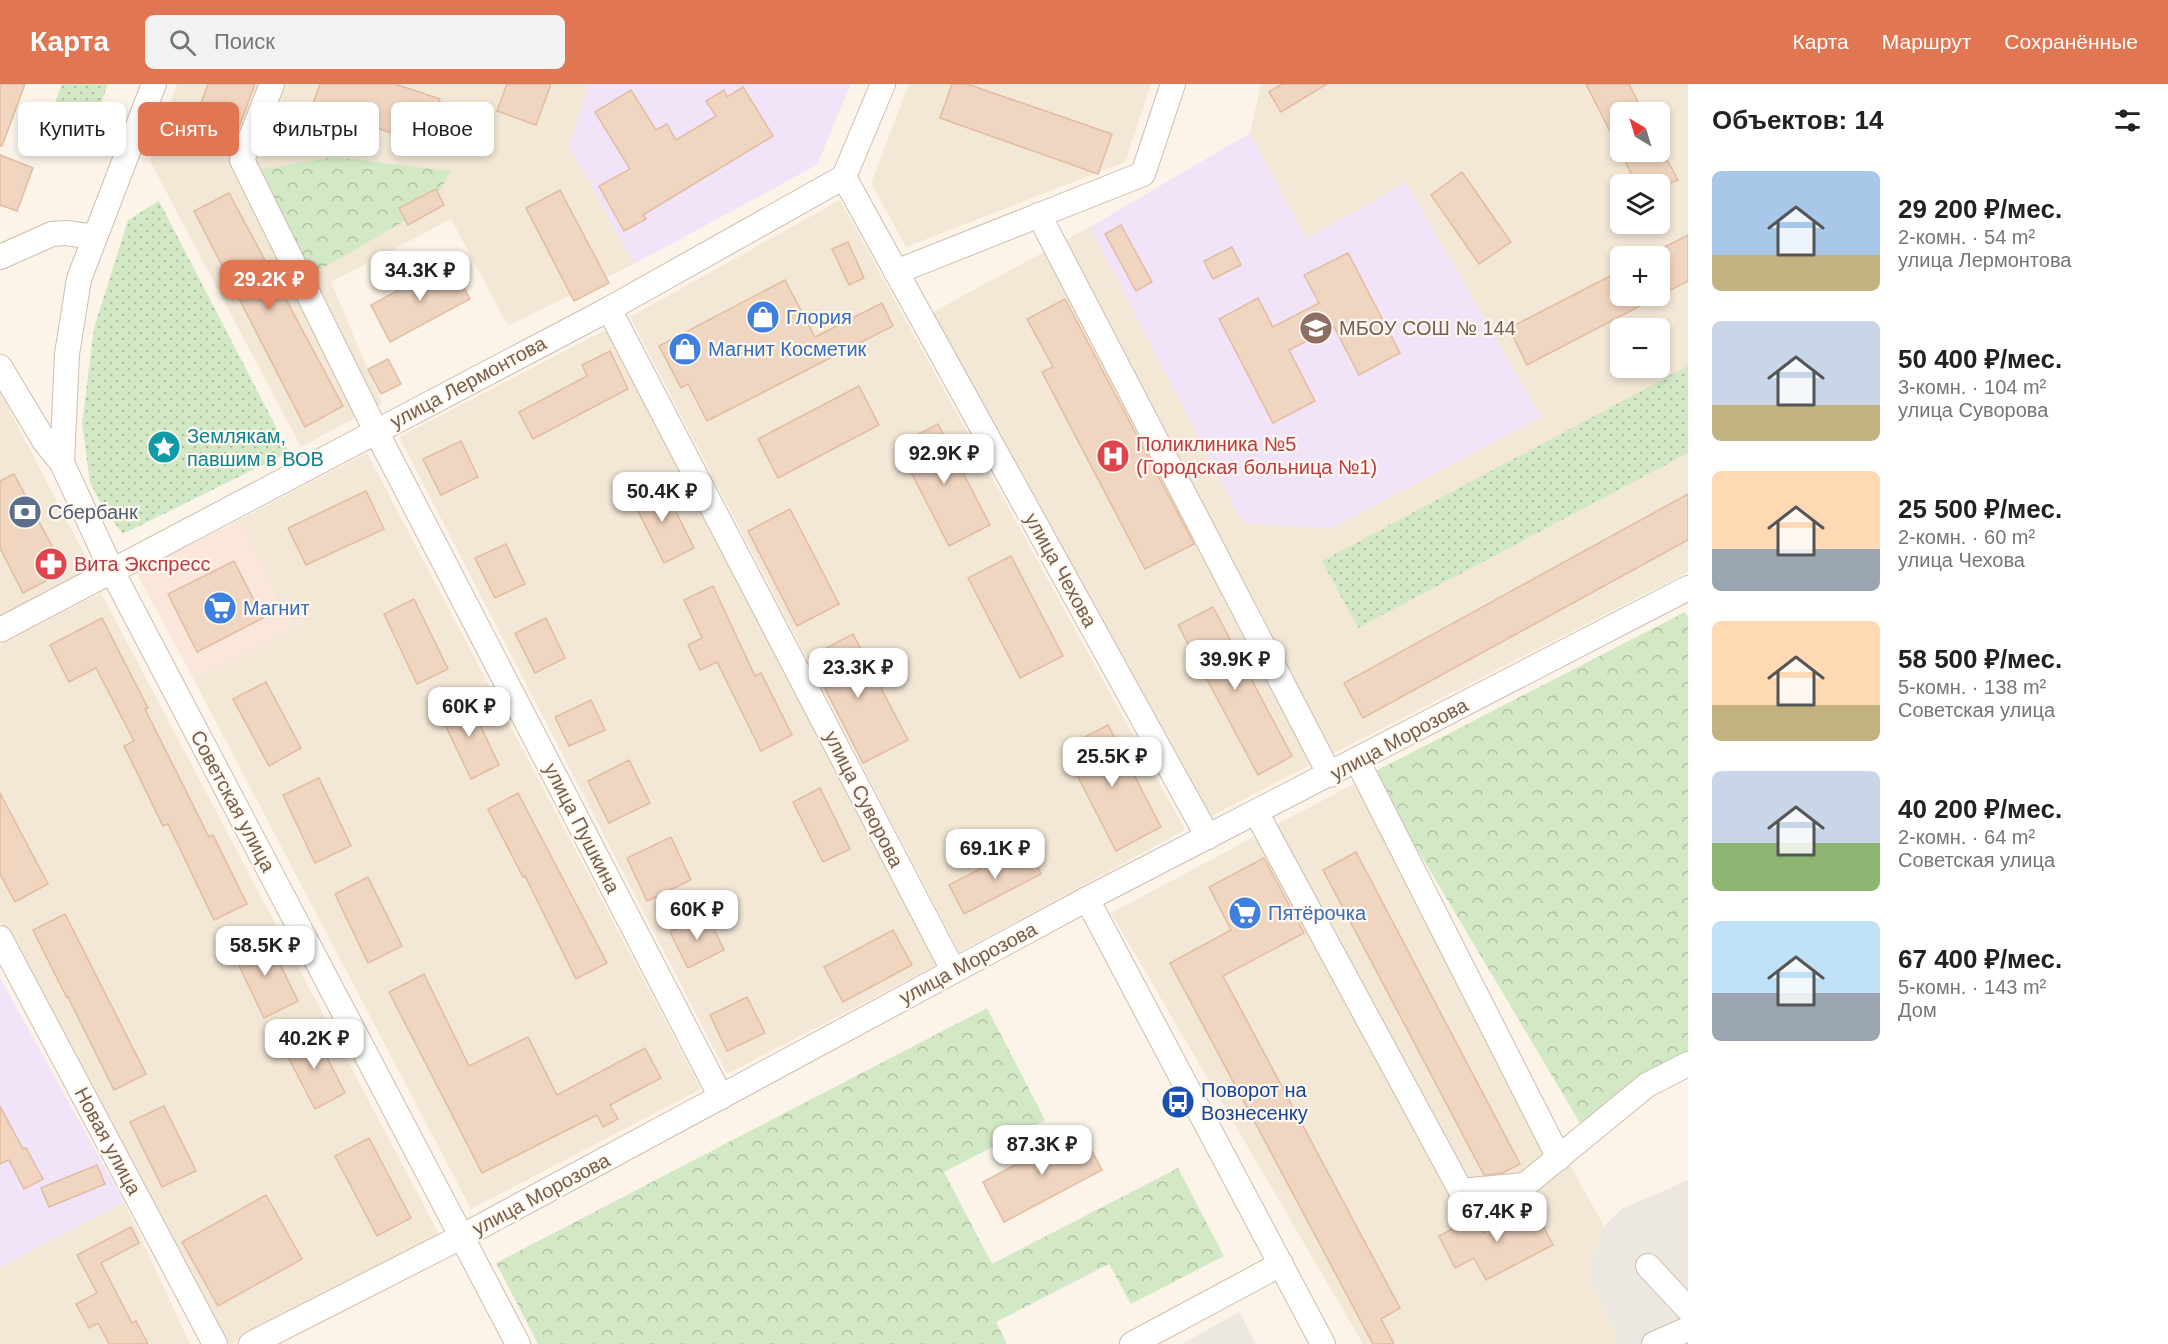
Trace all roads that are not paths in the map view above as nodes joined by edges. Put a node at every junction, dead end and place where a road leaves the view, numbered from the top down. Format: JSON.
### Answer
{"nodes":[{"id":1,"x":154,"y":84,"type":"edge"},
{"id":2,"x":272,"y":84,"type":"edge"},
{"id":3,"x":883,"y":84,"type":"edge"},
{"id":4,"x":1173,"y":84,"type":"edge"},
{"id":5,"x":844,"y":177,"type":"junction"},
{"id":6,"x":1039,"y":215,"type":"junction"},
{"id":7,"x":95,"y":237,"type":"junction"},
{"id":8,"x":0,"y":257,"type":"edge"},
{"id":9,"x":896,"y":272,"type":"junction"},
{"id":10,"x":609,"y":309,"type":"junction"},
{"id":11,"x":0,"y":368,"type":"edge"},
{"id":12,"x":376,"y":431,"type":"junction"},
{"id":13,"x":62,"y":463,"type":"junction"},
{"id":14,"x":112,"y":571,"type":"junction"},
{"id":15,"x":1688,"y":588,"type":"edge"},
{"id":16,"x":0,"y":630,"type":"edge"},
{"id":17,"x":1357,"y":760,"type":"junction"},
{"id":18,"x":1330,"y":775,"type":"junction"},
{"id":19,"x":1256,"y":812,"type":"junction"},
{"id":20,"x":1208,"y":837,"type":"junction"},
{"id":21,"x":1087,"y":899,"type":"junction"},
{"id":22,"x":0,"y":939,"type":"edge"},
{"id":23,"x":953,"y":970,"type":"junction"},
{"id":24,"x":1688,"y":1064,"type":"edge"},
{"id":25,"x":721,"y":1097,"type":"junction"},
{"id":26,"x":1559,"y":1158,"type":"junction"},
{"id":27,"x":461,"y":1237,"type":"junction"},
{"id":28,"x":1281,"y":1264,"type":"junction"},
{"id":29,"x":1648,"y":1266,"type":"dead end"},
{"id":30,"x":1688,"y":1309,"type":"edge"},
{"id":31,"x":1688,"y":1329,"type":"edge"},
{"id":32,"x":216,"y":1344,"type":"edge"},
{"id":33,"x":251,"y":1344,"type":"edge"},
{"id":34,"x":518,"y":1344,"type":"edge"},
{"id":35,"x":1132,"y":1344,"type":"edge"},
{"id":36,"x":1323,"y":1344,"type":"edge"},
{"id":37,"x":1654,"y":1344,"type":"edge"}],
"edges":[{"from":1,"to":7,"type":"street"},
{"from":2,"to":12,"type":"street","name":"улица Пушкина"},
{"from":3,"to":5,"type":"street"},
{"from":4,"to":6,"type":"street"},
{"from":5,"to":9,"type":"street","name":"улица Чехова"},
{"from":5,"to":10,"type":"street","name":"улица Лермонтова"},
{"from":6,"to":9,"type":"street"},
{"from":6,"to":18,"type":"street"},
{"from":7,"to":8,"type":"street"},
{"from":7,"to":13,"type":"street"},
{"from":9,"to":20,"type":"street","name":"улица Чехова"},
{"from":10,"to":12,"type":"street","name":"улица Лермонтова"},
{"from":10,"to":23,"type":"street","name":"улица Суворова"},
{"from":11,"to":13,"type":"street","name":"Советская улица"},
{"from":12,"to":14,"type":"street","name":"улица Лермонтова"},
{"from":12,"to":25,"type":"street","name":"улица Пушкина"},
{"from":13,"to":14,"type":"street","name":"Советская улица"},
{"from":14,"to":16,"type":"street","name":"улица Лермонтова"},
{"from":14,"to":27,"type":"street","name":"Советская улица"},
{"from":15,"to":17,"type":"street","name":"улица Морозова"},
{"from":17,"to":18,"type":"street","name":"улица Морозова"},
{"from":17,"to":26,"type":"street"},
{"from":18,"to":19,"type":"street","name":"улица Морозова"},
{"from":19,"to":20,"type":"street","name":"улица Морозова"},
{"from":19,"to":26,"type":"street"},
{"from":20,"to":21,"type":"street","name":"улица Морозова"},
{"from":21,"to":23,"type":"street","name":"улица Морозова"},
{"from":21,"to":28,"type":"street"},
{"from":22,"to":32,"type":"street","name":"Новая улица"},
{"from":23,"to":25,"type":"street","name":"улица Морозова"},
{"from":24,"to":26,"type":"street"},
{"from":25,"to":27,"type":"street","name":"улица Морозова"},
{"from":27,"to":33,"type":"street","name":"улица Морозова"},
{"from":27,"to":34,"type":"street","name":"Советская улица"},
{"from":28,"to":35,"type":"street"},
{"from":28,"to":36,"type":"street"},
{"from":29,"to":30,"type":"street"},
{"from":31,"to":37,"type":"street"}]}
